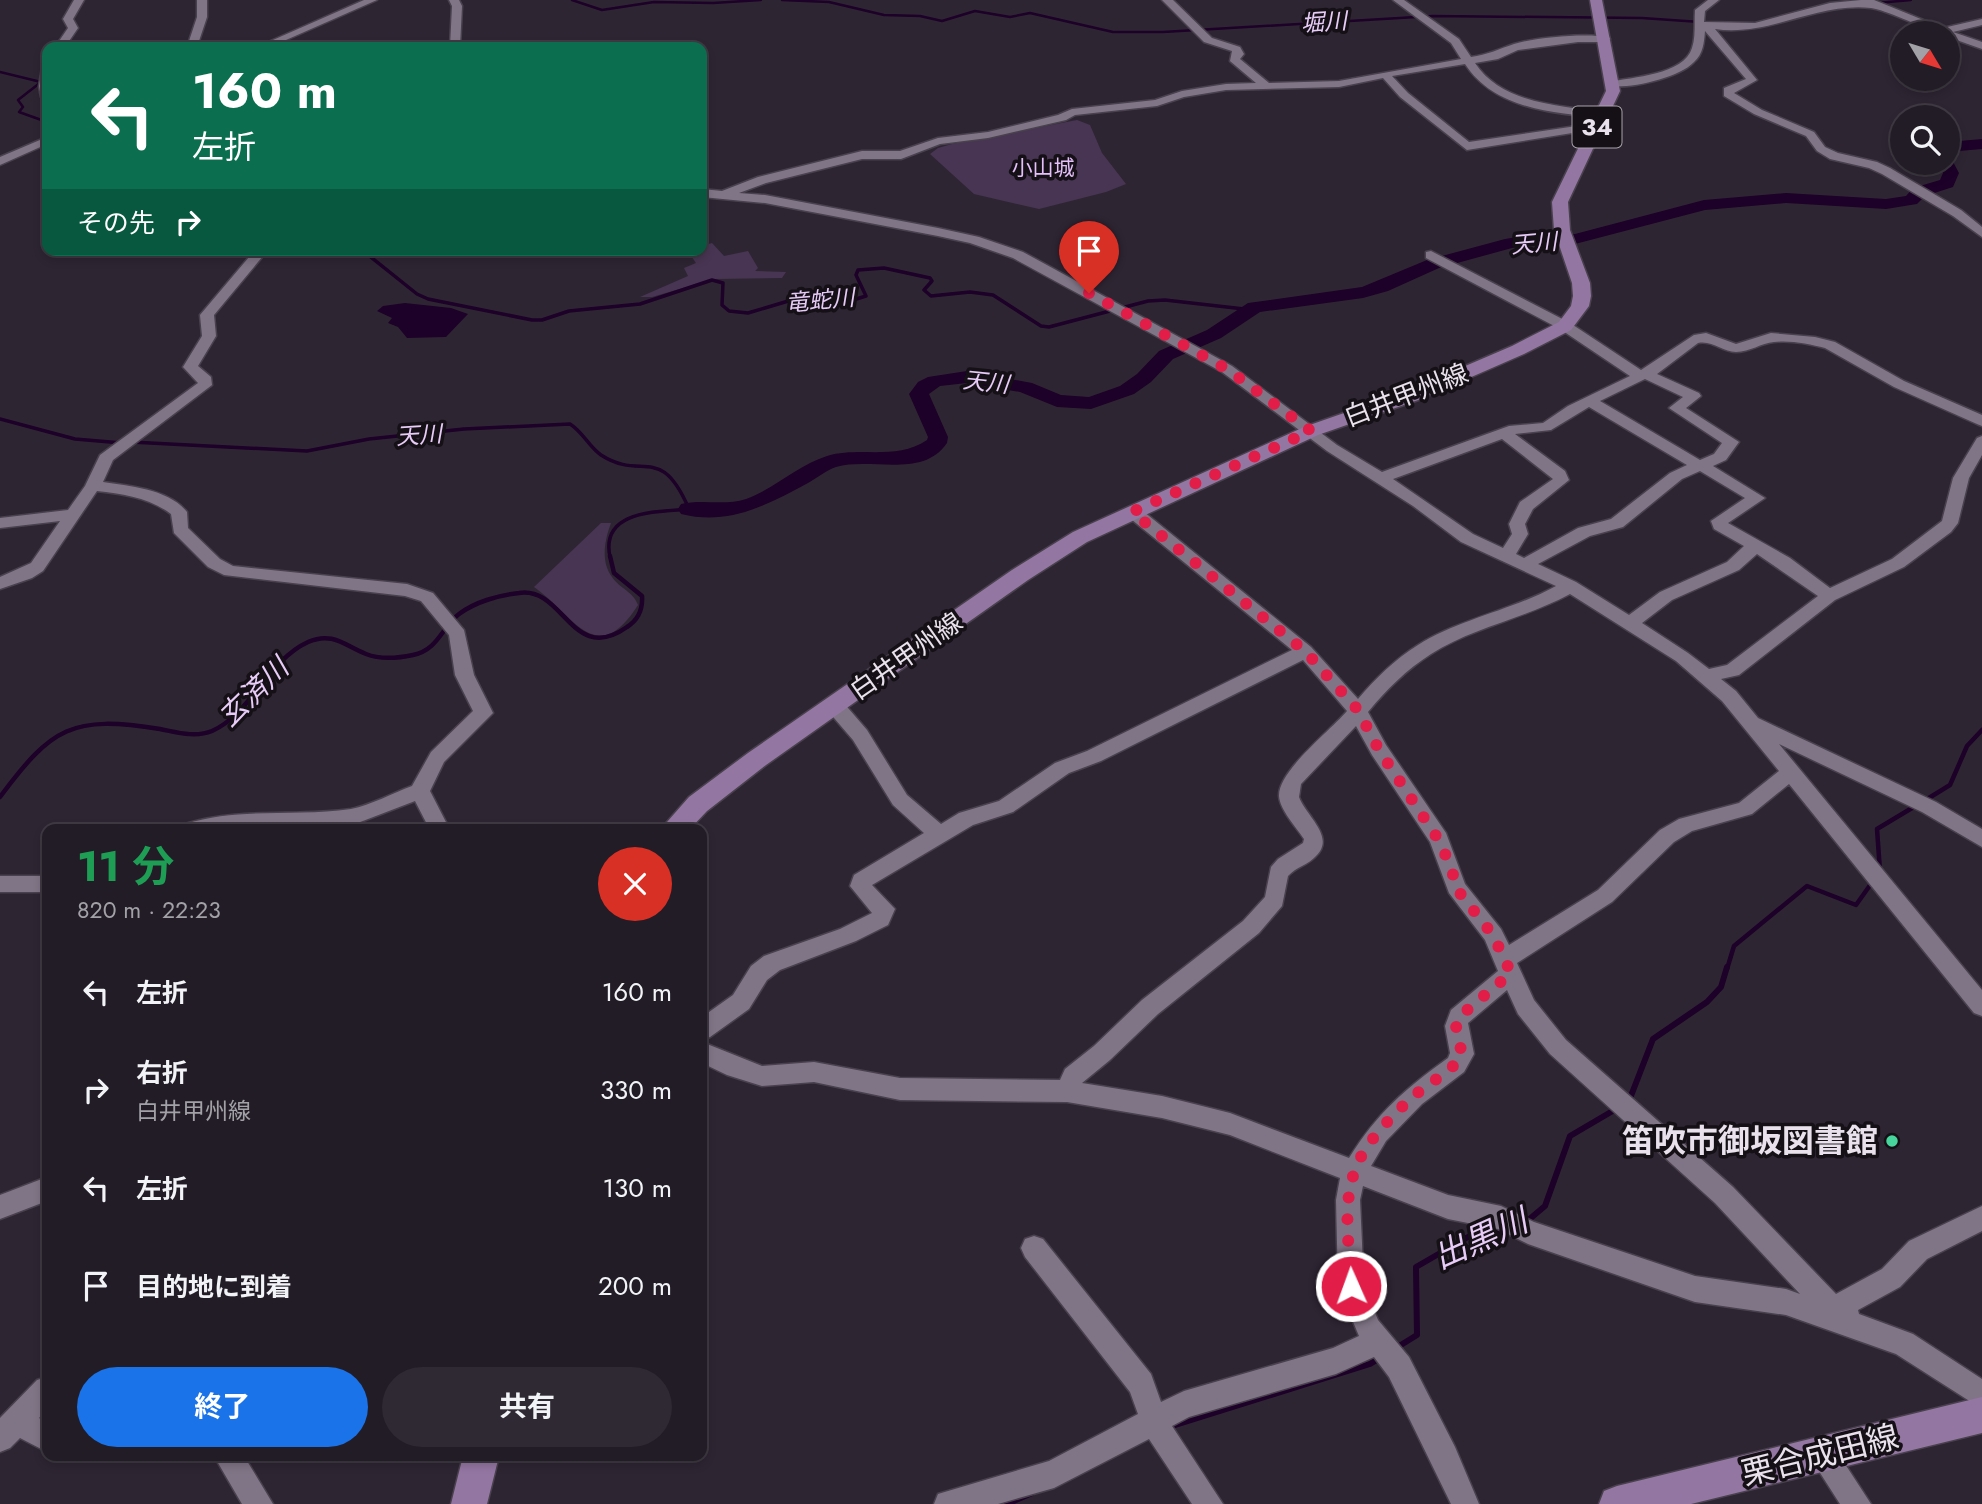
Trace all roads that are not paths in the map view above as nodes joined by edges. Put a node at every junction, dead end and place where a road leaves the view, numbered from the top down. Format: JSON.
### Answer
{"nodes":[{"id":1,"x":79,"y":0,"type":"edge"},
{"id":2,"x":202,"y":0,"type":"edge"},
{"id":3,"x":373,"y":0,"type":"edge"},
{"id":4,"x":454,"y":0,"type":"edge"},
{"id":5,"x":1167,"y":0,"type":"edge"},
{"id":6,"x":1398,"y":0,"type":"edge"},
{"id":7,"x":1596,"y":0,"type":"edge"},
{"id":8,"x":1714,"y":0,"type":"edge"},
{"id":9,"x":1870,"y":2,"type":"edge"},
{"id":10,"x":1918,"y":21,"type":"edge"},
{"id":11,"x":1982,"y":22,"type":"edge"},
{"id":12,"x":1702,"y":23,"type":"junction"},
{"id":13,"x":1960,"y":27,"type":"edge"},
{"id":14,"x":1960,"y":38,"type":"edge"},
{"id":15,"x":1605,"y":39,"type":"junction"},
{"id":16,"x":63,"y":42,"type":"edge"},
{"id":17,"x":194,"y":42,"type":"edge"},
{"id":18,"x":274,"y":42,"type":"edge"},
{"id":19,"x":455,"y":42,"type":"edge"},
{"id":20,"x":1982,"y":46,"type":"edge"},
{"id":21,"x":1468,"y":62,"type":"junction"},
{"id":22,"x":1385,"y":74,"type":"junction"},
{"id":23,"x":1613,"y":84,"type":"junction"},
{"id":24,"x":1266,"y":86,"type":"junction"},
{"id":25,"x":1600,"y":120,"type":"junction"},
{"id":26,"x":42,"y":142,"type":"edge"},
{"id":27,"x":0,"y":161,"type":"edge"},
{"id":28,"x":707,"y":193,"type":"edge"},
{"id":29,"x":723,"y":194,"type":"junction"},
{"id":30,"x":1982,"y":233,"type":"edge"},
{"id":31,"x":1431,"y":255,"type":"dead end"},
{"id":32,"x":257,"y":256,"type":"edge"},
{"id":33,"x":1565,"y":326,"type":"junction"},
{"id":34,"x":1643,"y":375,"type":"junction"},
{"id":35,"x":1589,"y":401,"type":"junction"},
{"id":36,"x":1982,"y":421,"type":"edge"},
{"id":37,"x":1311,"y":431,"type":"junction"},
{"id":38,"x":1503,"y":433,"type":"junction"},
{"id":39,"x":1982,"y":441,"type":"edge"},
{"id":40,"x":1700,"y":466,"type":"junction"},
{"id":41,"x":1380,"y":478,"type":"junction"},
{"id":42,"x":93,"y":486,"type":"junction"},
{"id":43,"x":1132,"y":512,"type":"junction"},
{"id":44,"x":71,"y":515,"type":"junction"},
{"id":45,"x":0,"y":523,"type":"edge"},
{"id":46,"x":1755,"y":546,"type":"junction"},
{"id":47,"x":1507,"y":556,"type":"junction"},
{"id":48,"x":1525,"y":564,"type":"junction"},
{"id":49,"x":0,"y":583,"type":"edge"},
{"id":50,"x":1570,"y":586,"type":"junction"},
{"id":51,"x":1829,"y":596,"type":"junction"},
{"id":52,"x":1631,"y":623,"type":"junction"},
{"id":53,"x":1305,"y":651,"type":"junction"},
{"id":54,"x":1707,"y":676,"type":"junction"},
{"id":55,"x":835,"y":705,"type":"junction"},
{"id":56,"x":1358,"y":710,"type":"junction"},
{"id":57,"x":1753,"y":723,"type":"junction"},
{"id":58,"x":1791,"y":771,"type":"junction"},
{"id":59,"x":420,"y":791,"type":"junction"},
{"id":60,"x":216,"y":824,"type":"edge"},
{"id":61,"x":437,"y":824,"type":"edge"},
{"id":62,"x":679,"y":824,"type":"edge"},
{"id":63,"x":939,"y":834,"type":"junction"},
{"id":64,"x":1982,"y":839,"type":"edge"},
{"id":65,"x":1869,"y":868,"type":"joint"},
{"id":66,"x":0,"y":884,"type":"edge"},
{"id":67,"x":42,"y":884,"type":"edge"},
{"id":68,"x":1508,"y":966,"type":"junction"},
{"id":69,"x":1982,"y":1006,"type":"edge"},
{"id":70,"x":707,"y":1026,"type":"edge"},
{"id":71,"x":707,"y":1054,"type":"edge"},
{"id":72,"x":1068,"y":1091,"type":"junction"},
{"id":73,"x":1354,"y":1171,"type":"junction"},
{"id":74,"x":42,"y":1191,"type":"edge"},
{"id":75,"x":0,"y":1207,"type":"edge"},
{"id":76,"x":1982,"y":1218,"type":"edge"},
{"id":77,"x":1034,"y":1248,"type":"dead end"},
{"id":78,"x":1846,"y":1322,"type":"junction"},
{"id":79,"x":1378,"y":1341,"type":"junction"},
{"id":80,"x":42,"y":1395,"type":"edge"},
{"id":81,"x":1982,"y":1395,"type":"edge"},
{"id":82,"x":1982,"y":1415,"type":"edge"},
{"id":83,"x":8,"y":1429,"type":"edge"},
{"id":84,"x":1160,"y":1430,"type":"junction"},
{"id":85,"x":42,"y":1436,"type":"edge"},
{"id":86,"x":1822,"y":1454,"type":"junction"},
{"id":87,"x":231,"y":1461,"type":"edge"},
{"id":88,"x":480,"y":1461,"type":"edge"},
{"id":89,"x":259,"y":1504,"type":"edge"},
{"id":90,"x":469,"y":1504,"type":"edge"},
{"id":91,"x":948,"y":1504,"type":"edge"},
{"id":92,"x":1209,"y":1504,"type":"edge"},
{"id":93,"x":1465,"y":1504,"type":"edge"},
{"id":94,"x":1617,"y":1504,"type":"edge"},
{"id":95,"x":1857,"y":1504,"type":"edge"}],
"edges":[{"from":1,"to":16,"type":"street"},
{"from":2,"to":17,"type":"street"},
{"from":3,"to":18,"type":"street"},
{"from":4,"to":19,"type":"street"},
{"from":5,"to":24,"type":"street"},
{"from":6,"to":21,"type":"street"},
{"from":7,"to":15,"type":"main road","number":"34"},
{"from":8,"to":12,"type":"street"},
{"from":9,"to":10,"type":"street"},
{"from":9,"to":12,"type":"street"},
{"from":11,"to":13,"type":"street"},
{"from":12,"to":23,"type":"street"},
{"from":12,"to":30,"type":"street"},
{"from":14,"to":20,"type":"street"},
{"from":15,"to":21,"type":"street"},
{"from":15,"to":23,"type":"main road","number":"34"},
{"from":21,"to":22,"type":"street"},
{"from":21,"to":25,"type":"street"},
{"from":22,"to":24,"type":"street"},
{"from":22,"to":25,"type":"street"},
{"from":23,"to":25,"type":"main road","number":"34"},
{"from":24,"to":29,"type":"street"},
{"from":25,"to":33,"type":"main road","number":"34"},
{"from":26,"to":27,"type":"street"},
{"from":28,"to":29,"type":"street"},
{"from":29,"to":37,"type":"street"},
{"from":31,"to":33,"type":"street"},
{"from":32,"to":42,"type":"street"},
{"from":33,"to":34,"type":"street"},
{"from":33,"to":37,"type":"main road","name":"白井甲州線"},
{"from":34,"to":35,"type":"street"},
{"from":34,"to":36,"type":"street"},
{"from":34,"to":40,"type":"street"},
{"from":35,"to":38,"type":"street"},
{"from":35,"to":40,"type":"street"},
{"from":37,"to":41,"type":"street"},
{"from":37,"to":43,"type":"main road","name":"白井甲州線"},
{"from":38,"to":41,"type":"street"},
{"from":38,"to":47,"type":"street"},
{"from":39,"to":51,"type":"street"},
{"from":40,"to":46,"type":"street"},
{"from":40,"to":48,"type":"street"},
{"from":41,"to":47,"type":"street"},
{"from":42,"to":44,"type":"street"},
{"from":42,"to":59,"type":"street"},
{"from":43,"to":53,"type":"street"},
{"from":43,"to":55,"type":"main road","name":"白井甲州線"},
{"from":44,"to":45,"type":"street"},
{"from":44,"to":49,"type":"street"},
{"from":46,"to":51,"type":"street"},
{"from":46,"to":52,"type":"street"},
{"from":47,"to":48,"type":"street"},
{"from":48,"to":50,"type":"street"},
{"from":50,"to":52,"type":"street"},
{"from":50,"to":56,"type":"street"},
{"from":51,"to":54,"type":"street"},
{"from":52,"to":54,"type":"street"},
{"from":53,"to":56,"type":"street"},
{"from":53,"to":63,"type":"street"},
{"from":54,"to":57,"type":"street"},
{"from":55,"to":62,"type":"main road","name":"白井甲州線"},
{"from":55,"to":63,"type":"street"},
{"from":56,"to":68,"type":"street"},
{"from":56,"to":72,"type":"street"},
{"from":57,"to":58,"type":"street"},
{"from":57,"to":64,"type":"street"},
{"from":58,"to":65,"type":"street"},
{"from":58,"to":68,"type":"street"},
{"from":59,"to":60,"type":"street"},
{"from":59,"to":61,"type":"street"},
{"from":63,"to":70,"type":"street"},
{"from":65,"to":69,"type":"street"},
{"from":66,"to":67,"type":"street"},
{"from":68,"to":73,"type":"street"},
{"from":68,"to":78,"type":"street"},
{"from":71,"to":72,"type":"street"},
{"from":72,"to":73,"type":"street"},
{"from":73,"to":78,"type":"street"},
{"from":73,"to":79,"type":"street"},
{"from":74,"to":75,"type":"street"},
{"from":76,"to":78,"type":"street"},
{"from":77,"to":84,"type":"street"},
{"from":78,"to":81,"type":"street"},
{"from":79,"to":84,"type":"street"},
{"from":79,"to":93,"type":"street"},
{"from":80,"to":83,"type":"street"},
{"from":82,"to":86,"type":"main road","name":"栗合成田線"},
{"from":83,"to":85,"type":"street"},
{"from":84,"to":91,"type":"street"},
{"from":84,"to":92,"type":"street"},
{"from":86,"to":94,"type":"main road","name":"栗合成田線"},
{"from":86,"to":95,"type":"street"},
{"from":87,"to":89,"type":"street"},
{"from":88,"to":90,"type":"main road"}]}
